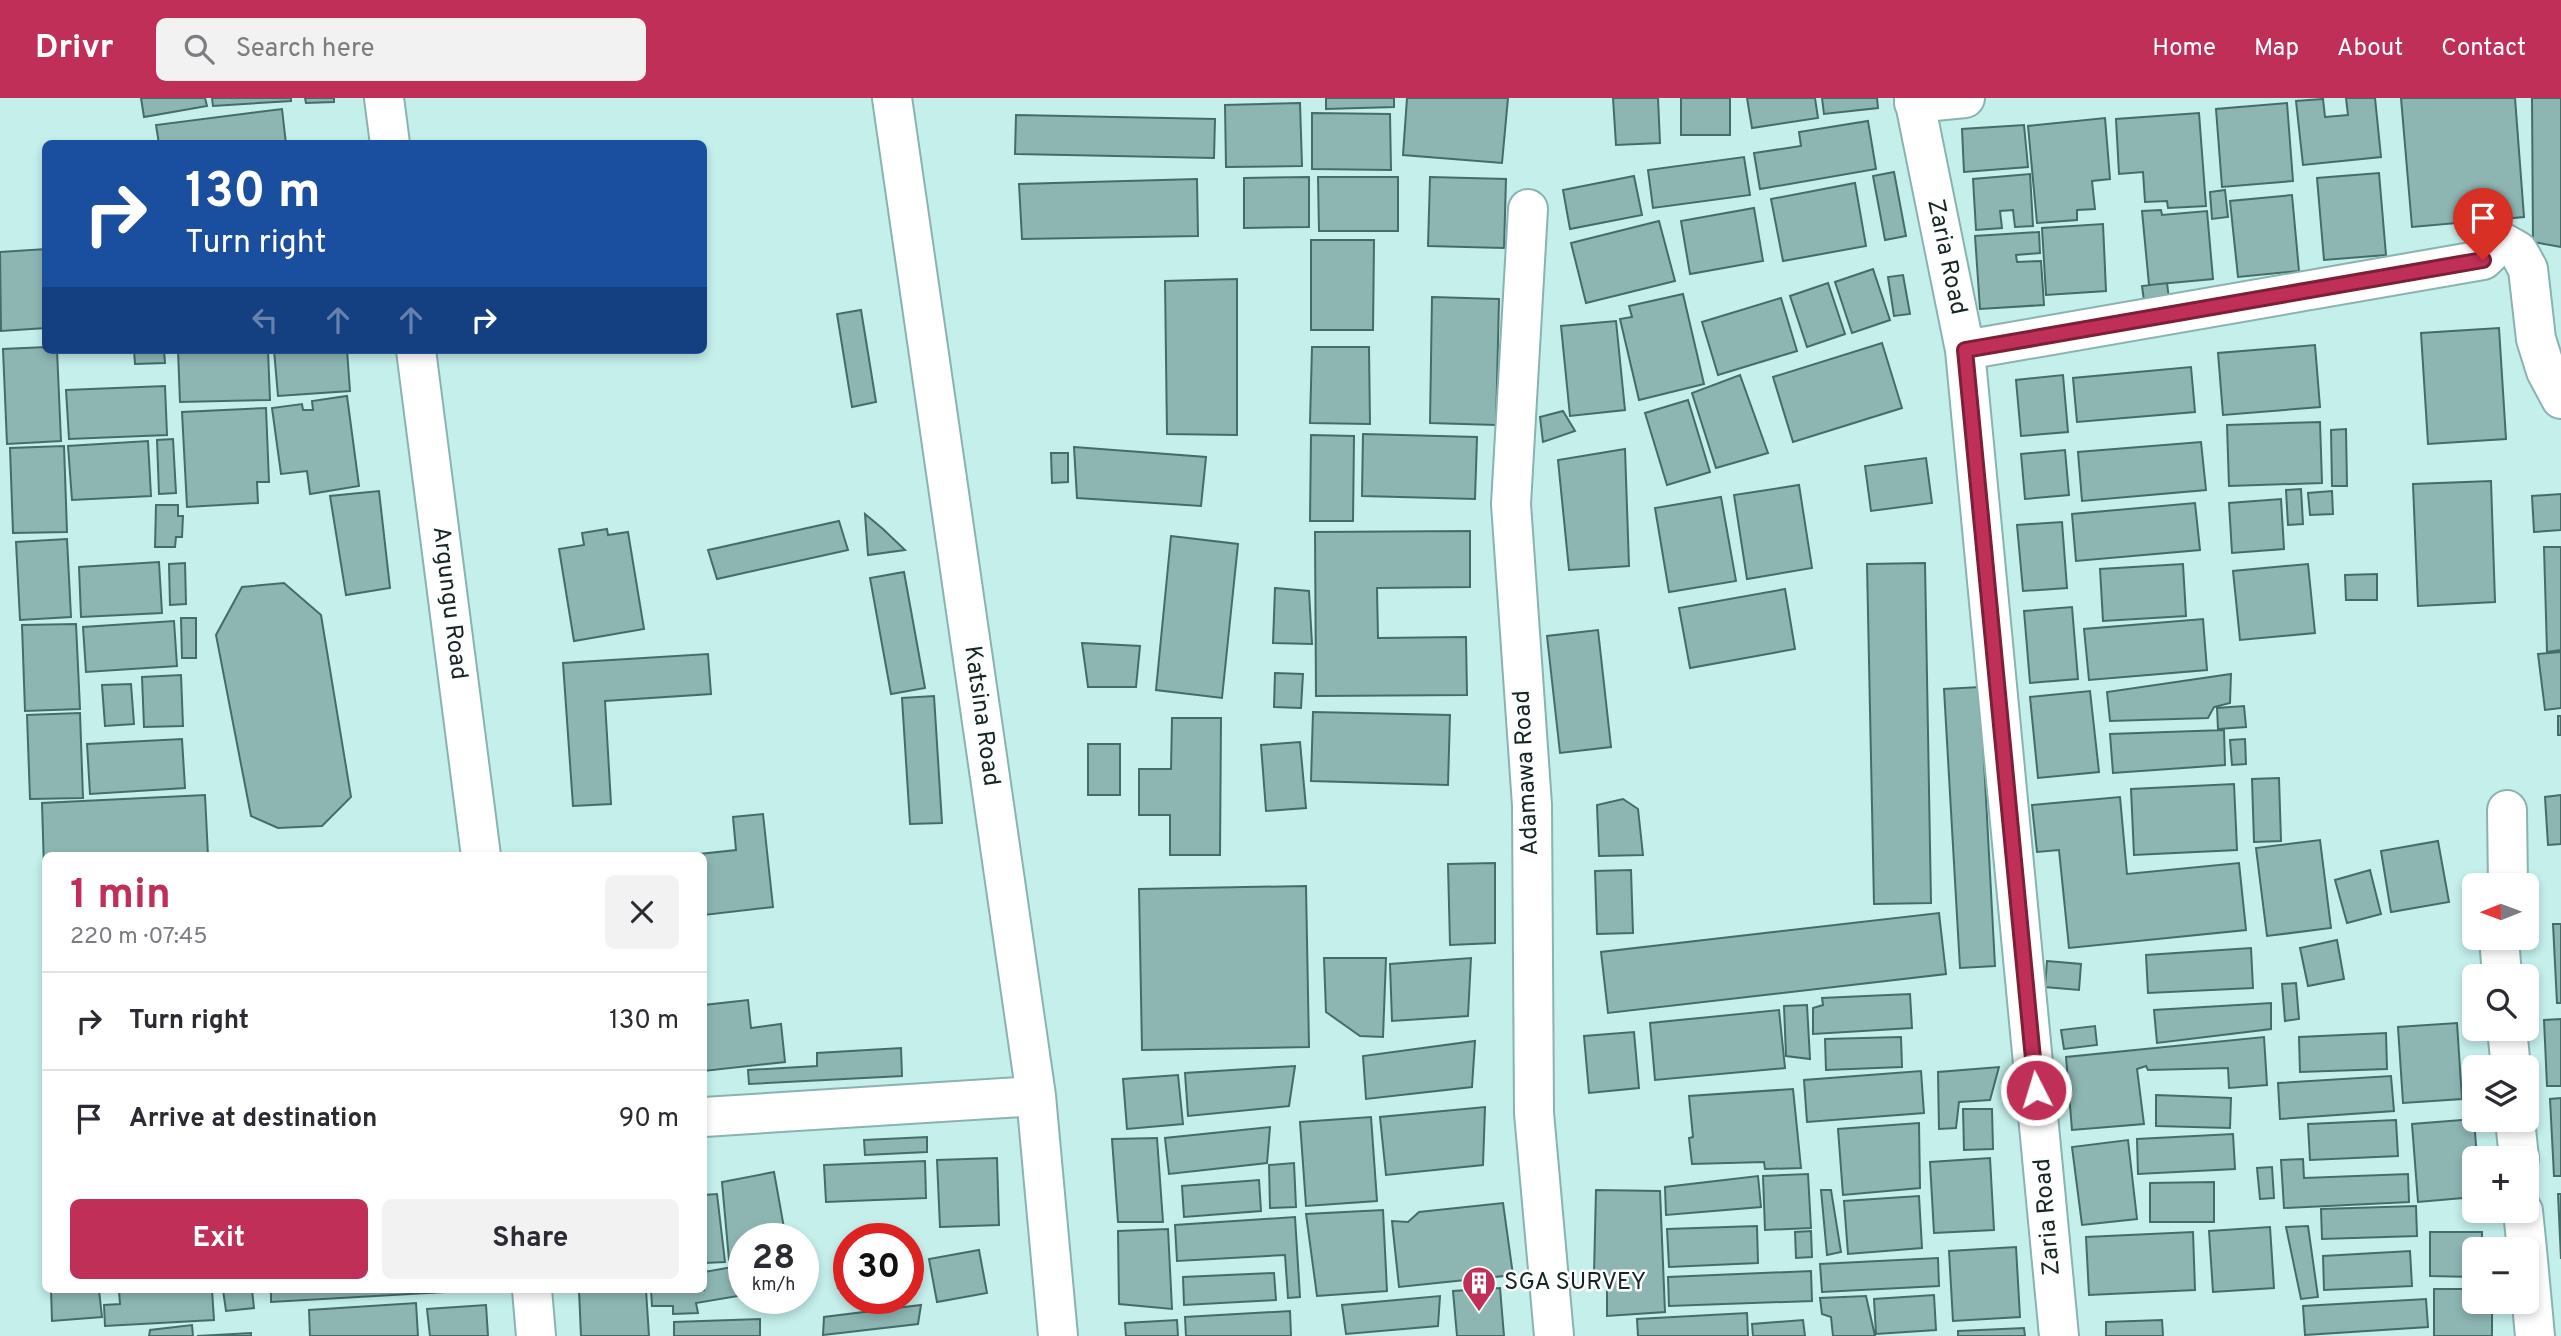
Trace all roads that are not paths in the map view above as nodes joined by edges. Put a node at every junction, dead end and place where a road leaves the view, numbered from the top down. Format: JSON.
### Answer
{"nodes":[{"id":1,"x":384,"y":98,"type":"edge"},
{"id":2,"x":892,"y":98,"type":"edge"},
{"id":3,"x":1965,"y":98,"type":"edge"},
{"id":4,"x":1914,"y":101,"type":"edge"},
{"id":5,"x":389,"y":140,"type":"edge"},
{"id":6,"x":1528,"y":209,"type":"dead end"},
{"id":7,"x":1965,"y":350,"type":"junction"},
{"id":8,"x":417,"y":354,"type":"edge"},
{"id":9,"x":2561,"y":399,"type":"edge"},
{"id":10,"x":2507,"y":810,"type":"dead end"},
{"id":11,"x":480,"y":852,"type":"edge"},
{"id":12,"x":2508,"y":873,"type":"edge"},
{"id":13,"x":1036,"y":1096,"type":"junction"},
{"id":14,"x":707,"y":1117,"type":"edge"},
{"id":15,"x":532,"y":1293,"type":"edge"},
{"id":16,"x":2533,"y":1314,"type":"edge"},
{"id":17,"x":536,"y":1336,"type":"edge"},
{"id":18,"x":1058,"y":1336,"type":"edge"},
{"id":19,"x":1554,"y":1336,"type":"edge"},
{"id":20,"x":2059,"y":1336,"type":"edge"},
{"id":21,"x":2535,"y":1336,"type":"edge"}],
"edges":[{"from":1,"to":5,"type":"street"},
{"from":2,"to":13,"type":"street","name":"Katsina Road"},
{"from":3,"to":4,"type":"street"},
{"from":4,"to":7,"type":"street","name":"Zaria Road"},
{"from":6,"to":19,"type":"street","name":"Adamawa Road"},
{"from":7,"to":9,"type":"street"},
{"from":7,"to":20,"type":"street","name":"Zaria Road"},
{"from":8,"to":11,"type":"street","name":"Argungu Road"},
{"from":10,"to":12,"type":"street"},
{"from":13,"to":14,"type":"street"},
{"from":13,"to":18,"type":"street","name":"Katsina Road"},
{"from":15,"to":17,"type":"street"},
{"from":16,"to":21,"type":"street"}]}
